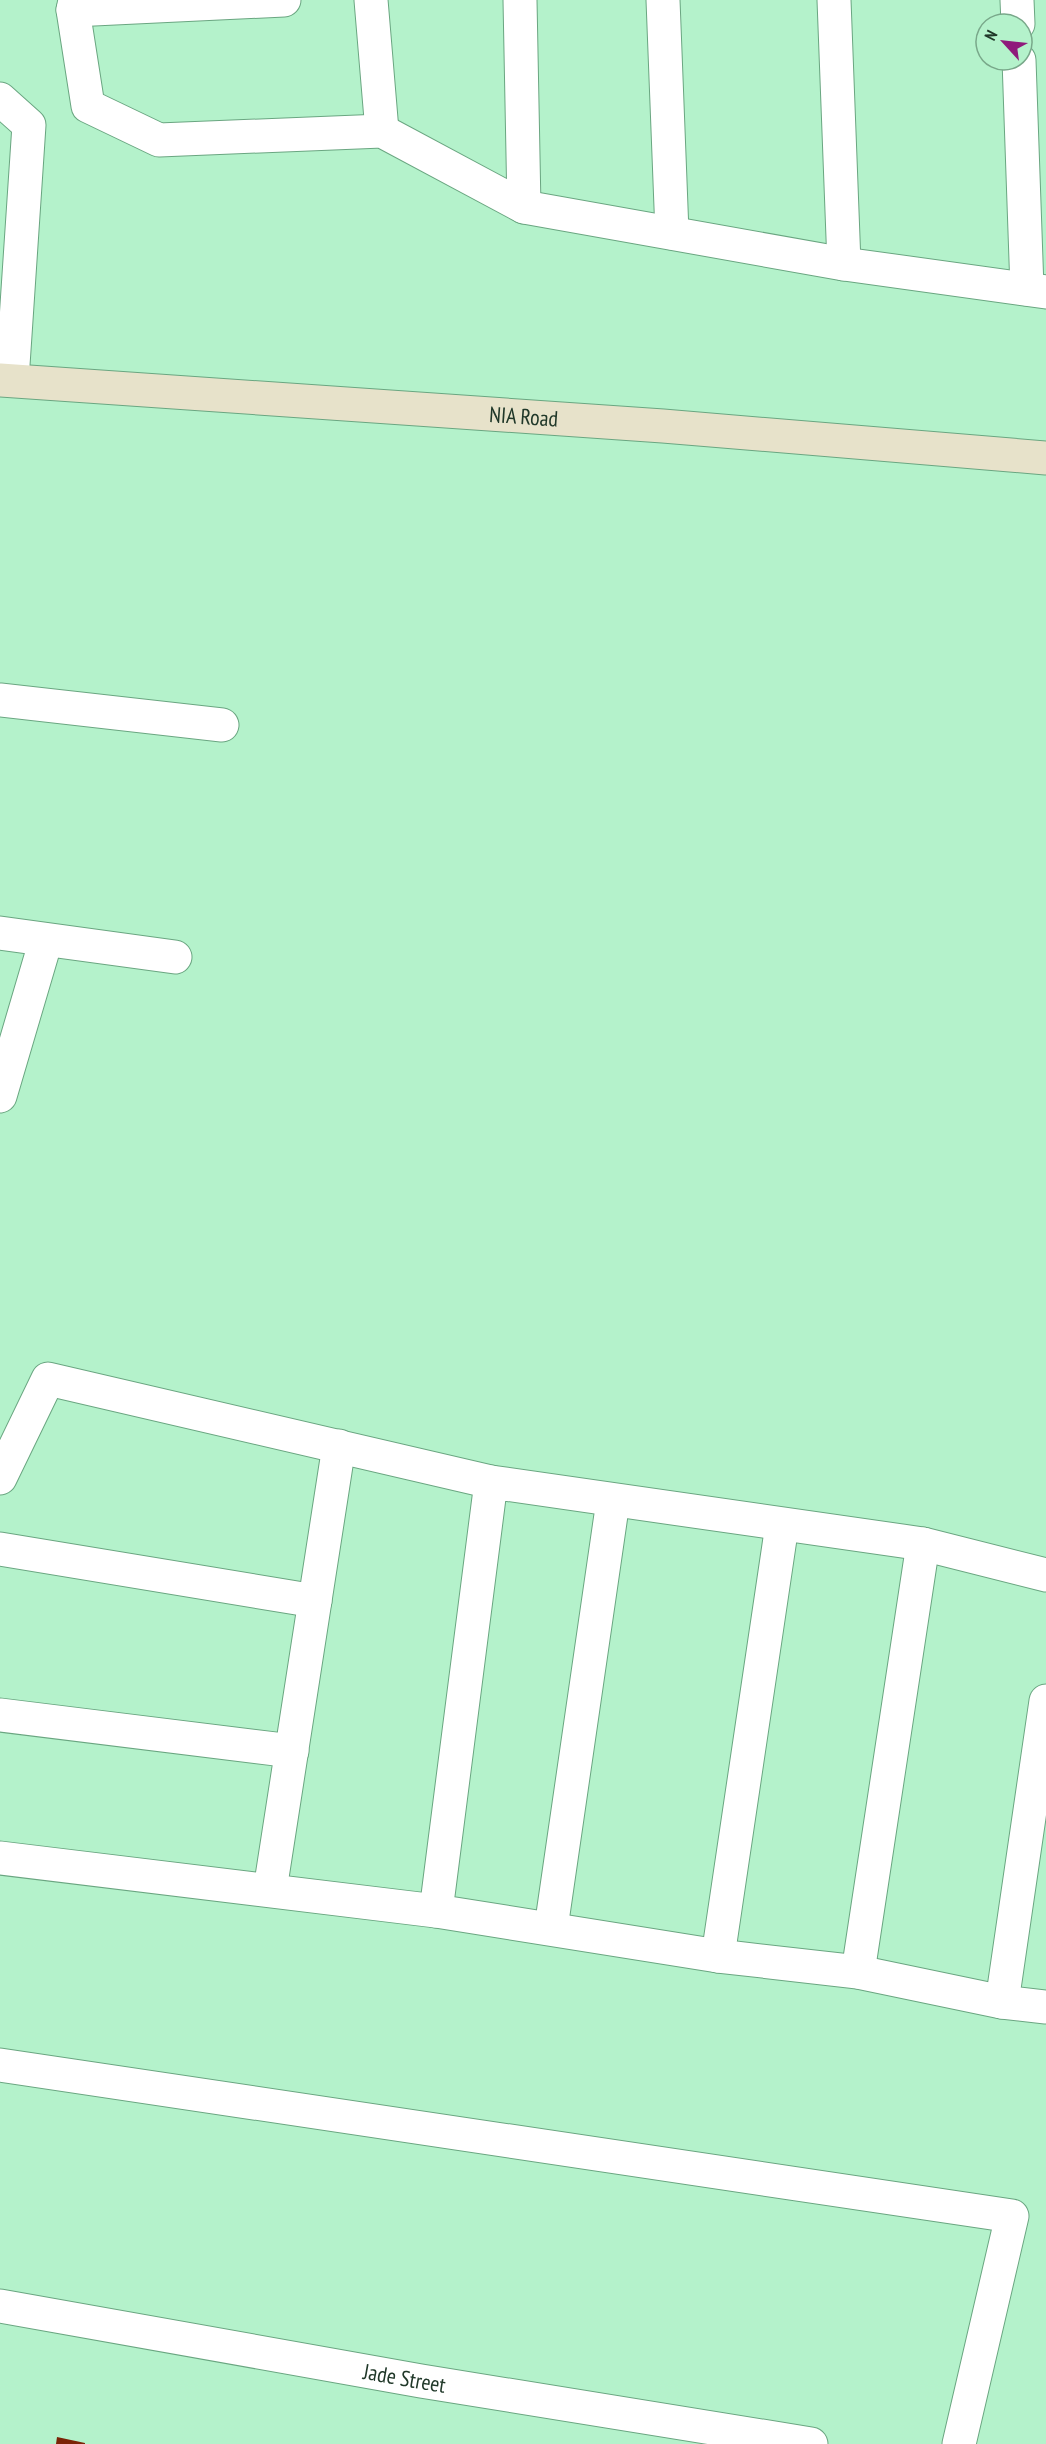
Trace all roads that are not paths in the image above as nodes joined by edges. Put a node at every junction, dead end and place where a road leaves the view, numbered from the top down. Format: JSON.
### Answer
{"nodes":[{"id":1,"x":284,"y":0,"type":"edge"},
{"id":2,"x":371,"y":0,"type":"edge"},
{"id":3,"x":520,"y":0,"type":"edge"},
{"id":4,"x":663,"y":0,"type":"edge"},
{"id":5,"x":834,"y":0,"type":"edge"},
{"id":6,"x":74,"y":5,"type":"edge"},
{"id":7,"x":1020,"y":72,"type":"edge"},
{"id":8,"x":0,"y":99,"type":"edge"},
{"id":9,"x":382,"y":131,"type":"junction"},
{"id":10,"x":524,"y":207,"type":"junction"},
{"id":11,"x":672,"y":233,"type":"junction"},
{"id":12,"x":844,"y":264,"type":"junction"},
{"id":13,"x":1036,"y":290,"type":"edge"},
{"id":14,"x":6,"y":380,"type":"edge"},
{"id":15,"x":1046,"y":458,"type":"edge"},
{"id":16,"x":0,"y":700,"type":"edge"},
{"id":17,"x":222,"y":725,"type":"dead end"},
{"id":18,"x":0,"y":933,"type":"edge"},
{"id":19,"x":46,"y":940,"type":"junction"},
{"id":20,"x":175,"y":957,"type":"dead end"},
{"id":21,"x":0,"y":1096,"type":"edge"},
{"id":22,"x":339,"y":1446,"type":"junction"},
{"id":23,"x":0,"y":1478,"type":"edge"},
{"id":24,"x":491,"y":1482,"type":"junction"},
{"id":25,"x":613,"y":1501,"type":"junction"},
{"id":26,"x":783,"y":1525,"type":"junction"},
{"id":27,"x":923,"y":1544,"type":"junction"},
{"id":28,"x":0,"y":1549,"type":"edge"},
{"id":29,"x":1046,"y":1575,"type":"edge"},
{"id":30,"x":315,"y":1601,"type":"junction"},
{"id":31,"x":1046,"y":1701,"type":"edge"},
{"id":32,"x":0,"y":1715,"type":"edge"},
{"id":33,"x":292,"y":1751,"type":"junction"},
{"id":34,"x":0,"y":1858,"type":"edge"},
{"id":35,"x":270,"y":1890,"type":"junction"},
{"id":36,"x":436,"y":1911,"type":"junction"},
{"id":37,"x":551,"y":1928,"type":"junction"},
{"id":38,"x":718,"y":1956,"type":"junction"},
{"id":39,"x":858,"y":1972,"type":"junction"},
{"id":40,"x":1002,"y":2001,"type":"junction"},
{"id":41,"x":1046,"y":2007,"type":"edge"},
{"id":42,"x":0,"y":2064,"type":"edge"},
{"id":43,"x":0,"y":2306,"type":"edge"},
{"id":44,"x":811,"y":2444,"type":"edge"},
{"id":45,"x":959,"y":2444,"type":"edge"}],
"edges":[{"from":1,"to":6,"type":"street"},
{"from":2,"to":9,"type":"street"},
{"from":3,"to":10,"type":"street"},
{"from":4,"to":11,"type":"street"},
{"from":5,"to":12,"type":"street"},
{"from":6,"to":9,"type":"street"},
{"from":7,"to":13,"type":"street"},
{"from":8,"to":14,"type":"street"},
{"from":9,"to":10,"type":"street"},
{"from":10,"to":11,"type":"street"},
{"from":11,"to":12,"type":"street"},
{"from":12,"to":13,"type":"street"},
{"from":14,"to":15,"type":"street","name":"NIA Road"},
{"from":16,"to":17,"type":"street"},
{"from":18,"to":19,"type":"street"},
{"from":19,"to":20,"type":"street"},
{"from":19,"to":21,"type":"street"},
{"from":22,"to":23,"type":"street"},
{"from":22,"to":24,"type":"street"},
{"from":22,"to":30,"type":"street"},
{"from":24,"to":25,"type":"street"},
{"from":24,"to":36,"type":"street"},
{"from":25,"to":26,"type":"street"},
{"from":25,"to":37,"type":"street"},
{"from":26,"to":27,"type":"street"},
{"from":26,"to":38,"type":"street"},
{"from":27,"to":29,"type":"street"},
{"from":27,"to":39,"type":"street"},
{"from":28,"to":30,"type":"street"},
{"from":30,"to":33,"type":"street"},
{"from":31,"to":40,"type":"street"},
{"from":32,"to":33,"type":"street"},
{"from":33,"to":35,"type":"street"},
{"from":34,"to":35,"type":"street"},
{"from":35,"to":36,"type":"street"},
{"from":36,"to":37,"type":"street"},
{"from":37,"to":38,"type":"street"},
{"from":38,"to":39,"type":"street"},
{"from":39,"to":40,"type":"street"},
{"from":40,"to":41,"type":"street"},
{"from":42,"to":45,"type":"street"},
{"from":43,"to":44,"type":"street","name":"Jade Street"}]}
